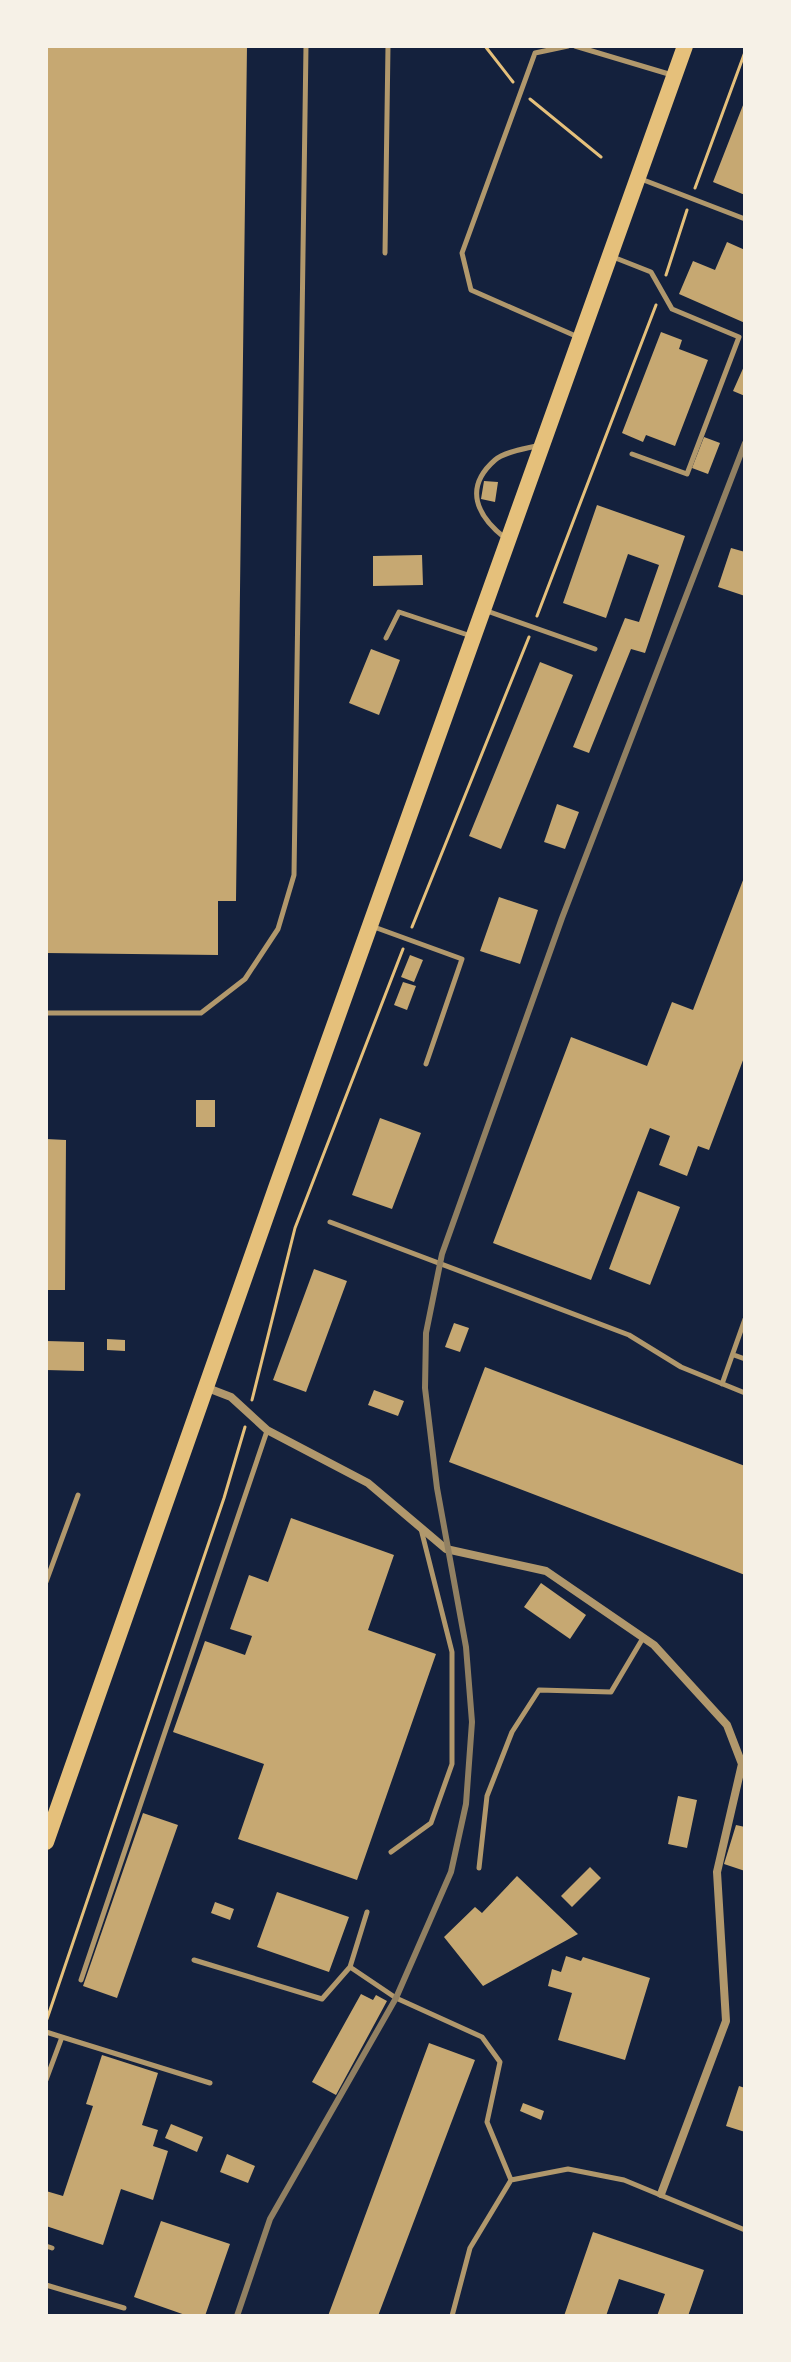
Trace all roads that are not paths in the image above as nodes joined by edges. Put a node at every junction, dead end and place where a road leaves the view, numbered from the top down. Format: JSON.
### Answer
{"nodes":[{"id":1,"x":306,"y":46,"type":"edge"},
{"id":2,"x":388,"y":46,"type":"edge"},
{"id":3,"x":529,"y":46,"type":"edge"},
{"id":4,"x":568,"y":46,"type":"edge"},
{"id":5,"x":575,"y":46,"type":"edge"},
{"id":6,"x":685,"y":46,"type":"edge"},
{"id":7,"x":535,"y":53,"type":"junction"},
{"id":8,"x":673,"y":75,"type":"junction"},
{"id":9,"x":636,"y":177,"type":"junction"},
{"id":10,"x":745,"y":219,"type":"edge"},
{"id":11,"x":385,"y":253,"type":"dead end"},
{"id":12,"x":608,"y":255,"type":"junction"},
{"id":13,"x":579,"y":338,"type":"junction"},
{"id":14,"x":541,"y":444,"type":"junction"},
{"id":15,"x":632,"y":454,"type":"dead end"},
{"id":16,"x":507,"y":540,"type":"junction"},
{"id":17,"x":482,"y":610,"type":"junction"},
{"id":18,"x":472,"y":637,"type":"junction"},
{"id":19,"x":386,"y":638,"type":"dead end"},
{"id":20,"x":595,"y":649,"type":"dead end"},
{"id":21,"x":370,"y":925,"type":"junction"},
{"id":22,"x":46,"y":1013,"type":"edge"},
{"id":23,"x":426,"y":1064,"type":"dead end"},
{"id":24,"x":330,"y":1222,"type":"dead end"},
{"id":25,"x":745,"y":1319,"type":"edge"},
{"id":26,"x":734,"y":1355,"type":"junction"},
{"id":27,"x":745,"y":1359,"type":"edge"},
{"id":28,"x":722,"y":1384,"type":"junction"},
{"id":29,"x":205,"y":1387,"type":"junction"},
{"id":30,"x":745,"y":1393,"type":"edge"},
{"id":31,"x":267,"y":1430,"type":"junction"},
{"id":32,"x":78,"y":1495,"type":"dead end"},
{"id":33,"x":421,"y":1528,"type":"junction"},
{"id":34,"x":46,"y":1582,"type":"edge"},
{"id":35,"x":643,"y":1638,"type":"junction"},
{"id":36,"x":46,"y":1842,"type":"edge"},
{"id":37,"x":391,"y":1852,"type":"dead end"},
{"id":38,"x":479,"y":1868,"type":"dead end"},
{"id":39,"x":367,"y":1912,"type":"dead end"},
{"id":40,"x":194,"y":1960,"type":"dead end"},
{"id":41,"x":350,"y":1967,"type":"junction"},
{"id":42,"x":81,"y":1980,"type":"dead end"},
{"id":43,"x":46,"y":2032,"type":"edge"},
{"id":44,"x":62,"y":2037,"type":"junction"},
{"id":45,"x":46,"y":2080,"type":"edge"},
{"id":46,"x":210,"y":2083,"type":"dead end"},
{"id":47,"x":511,"y":2180,"type":"junction"},
{"id":48,"x":661,"y":2194,"type":"junction"},
{"id":49,"x":745,"y":2230,"type":"edge"},
{"id":50,"x":46,"y":2285,"type":"edge"},
{"id":51,"x":124,"y":2308,"type":"dead end"},
{"id":52,"x":452,"y":2316,"type":"edge"}],
"edges":[{"from":1,"to":22,"type":"lane"},
{"from":2,"to":11,"type":"lane"},
{"from":3,"to":7,"type":"lane"},
{"from":4,"to":7,"type":"lane"},
{"from":5,"to":8,"type":"lane"},
{"from":6,"to":8,"type":"main road"},
{"from":7,"to":13,"type":"lane"},
{"from":8,"to":9,"type":"main road"},
{"from":9,"to":10,"type":"lane"},
{"from":9,"to":12,"type":"main road"},
{"from":12,"to":13,"type":"main road"},
{"from":12,"to":15,"type":"lane"},
{"from":13,"to":14,"type":"main road"},
{"from":14,"to":16,"type":"main road"},
{"from":14,"to":16,"type":"lane"},
{"from":16,"to":17,"type":"main road"},
{"from":17,"to":18,"type":"main road"},
{"from":17,"to":20,"type":"lane"},
{"from":18,"to":19,"type":"lane"},
{"from":18,"to":21,"type":"main road"},
{"from":21,"to":23,"type":"lane"},
{"from":21,"to":29,"type":"main road"},
{"from":24,"to":28,"type":"lane"},
{"from":25,"to":26,"type":"lane"},
{"from":26,"to":27,"type":"lane"},
{"from":26,"to":28,"type":"lane"},
{"from":28,"to":30,"type":"lane"},
{"from":29,"to":31,"type":"street"},
{"from":29,"to":36,"type":"main road"},
{"from":31,"to":33,"type":"street"},
{"from":31,"to":42,"type":"lane"},
{"from":32,"to":34,"type":"lane"},
{"from":33,"to":35,"type":"street"},
{"from":33,"to":37,"type":"lane"},
{"from":35,"to":38,"type":"lane"},
{"from":35,"to":48,"type":"street"},
{"from":39,"to":41,"type":"lane"},
{"from":40,"to":41,"type":"lane"},
{"from":41,"to":47,"type":"lane"},
{"from":43,"to":44,"type":"lane"},
{"from":44,"to":45,"type":"lane"},
{"from":44,"to":46,"type":"lane"},
{"from":47,"to":48,"type":"lane"},
{"from":47,"to":52,"type":"lane"},
{"from":48,"to":49,"type":"lane"},
{"from":50,"to":51,"type":"lane"}]}
